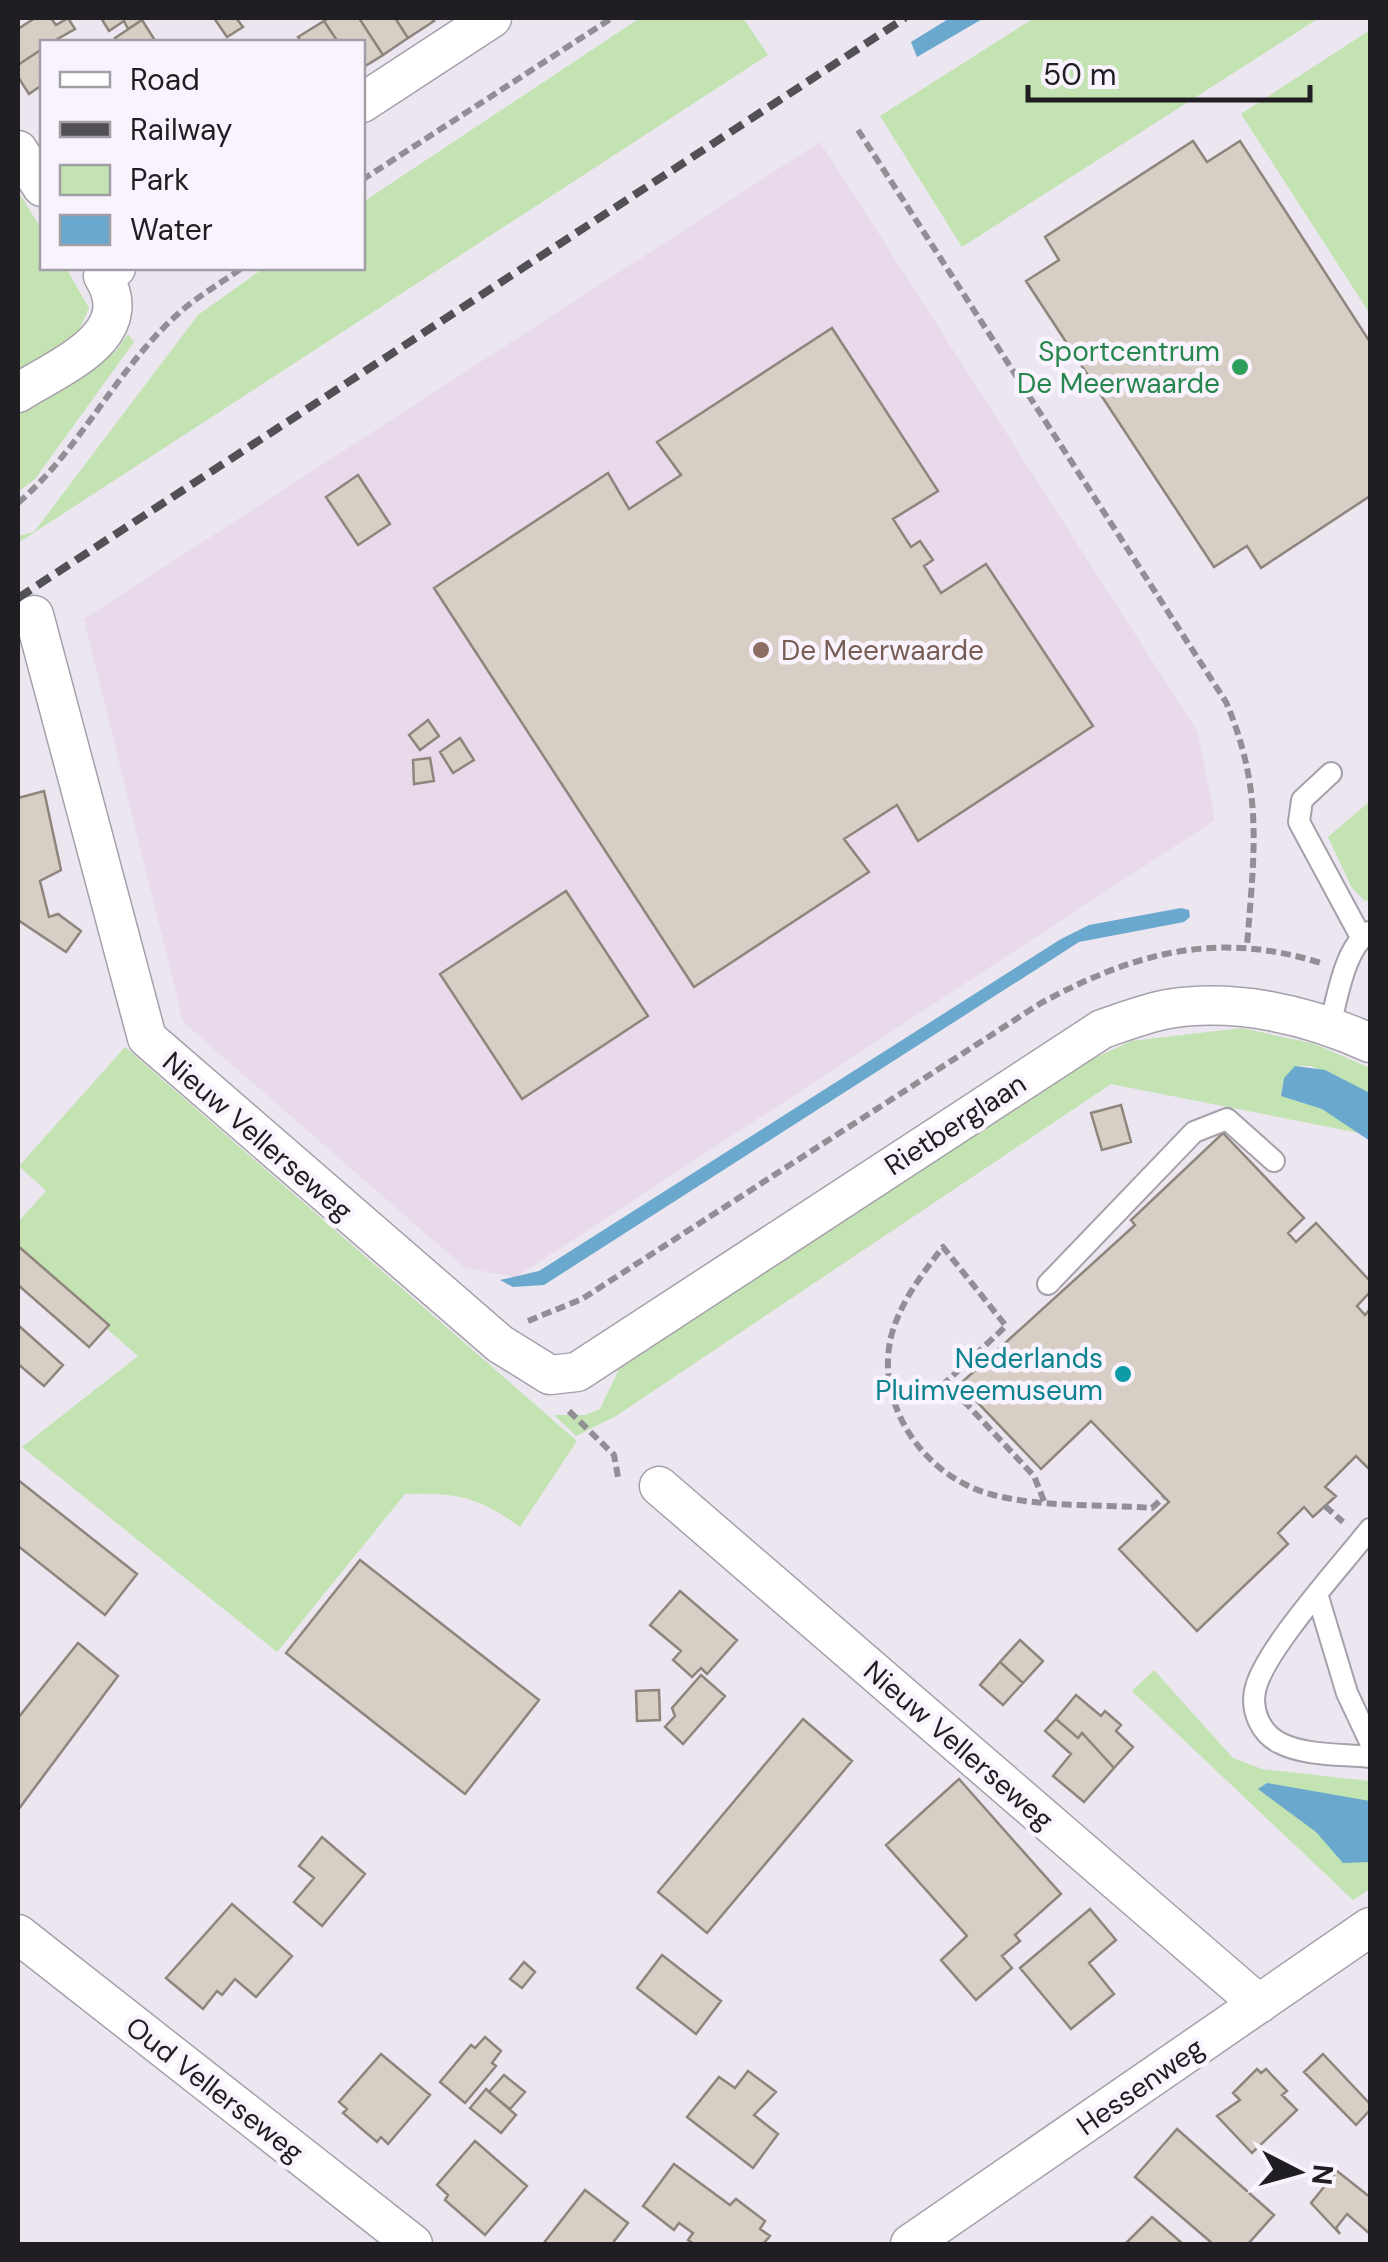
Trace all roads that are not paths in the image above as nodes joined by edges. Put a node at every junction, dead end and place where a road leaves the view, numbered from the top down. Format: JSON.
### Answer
{"nodes":[{"id":1,"x":492,"y":18,"type":"edge"},
{"id":2,"x":365,"y":102,"type":"edge"},
{"id":3,"x":18,"y":150,"type":"edge"},
{"id":4,"x":40,"y":184,"type":"edge"},
{"id":5,"x":105,"y":270,"type":"edge"},
{"id":6,"x":18,"y":393,"type":"edge"},
{"id":7,"x":34,"y":616,"type":"dead end"},
{"id":8,"x":1331,"y":773,"type":"dead end"},
{"id":9,"x":1366,"y":934,"type":"edge"},
{"id":10,"x":1330,"y":1024,"type":"junction"},
{"id":11,"x":1370,"y":1042,"type":"edge"},
{"id":12,"x":1274,"y":1161,"type":"dead end"},
{"id":13,"x":1048,"y":1284,"type":"dead end"},
{"id":14,"x":564,"y":1374,"type":"joint"},
{"id":15,"x":659,"y":1486,"type":"dead end"},
{"id":16,"x":1370,"y":1529,"type":"edge"},
{"id":17,"x":1318,"y":1597,"type":"junction"},
{"id":18,"x":1370,"y":1742,"type":"edge"},
{"id":19,"x":1370,"y":1757,"type":"edge"},
{"id":20,"x":1370,"y":1927,"type":"edge"},
{"id":21,"x":18,"y":1934,"type":"edge"},
{"id":22,"x":1258,"y":2004,"type":"junction"},
{"id":23,"x":413,"y":2244,"type":"edge"},
{"id":24,"x":910,"y":2244,"type":"edge"}],
"edges":[{"from":1,"to":2,"type":"street"},
{"from":3,"to":4,"type":"street"},
{"from":5,"to":6,"type":"street"},
{"from":7,"to":14,"type":"street","name":"Nieuw Vellerseweg"},
{"from":8,"to":9,"type":"lane"},
{"from":9,"to":10,"type":"lane"},
{"from":10,"to":11,"type":"street","name":"Rietberglaan"},
{"from":10,"to":14,"type":"street","name":"Rietberglaan"},
{"from":12,"to":13,"type":"lane"},
{"from":15,"to":22,"type":"street","name":"Nieuw Vellerseweg"},
{"from":16,"to":17,"type":"lane"},
{"from":17,"to":18,"type":"lane"},
{"from":17,"to":19,"type":"lane"},
{"from":20,"to":22,"type":"street","name":"Hessenweg"},
{"from":21,"to":23,"type":"street","name":"Oud Vellerseweg"},
{"from":22,"to":24,"type":"street","name":"Hessenweg"}]}
